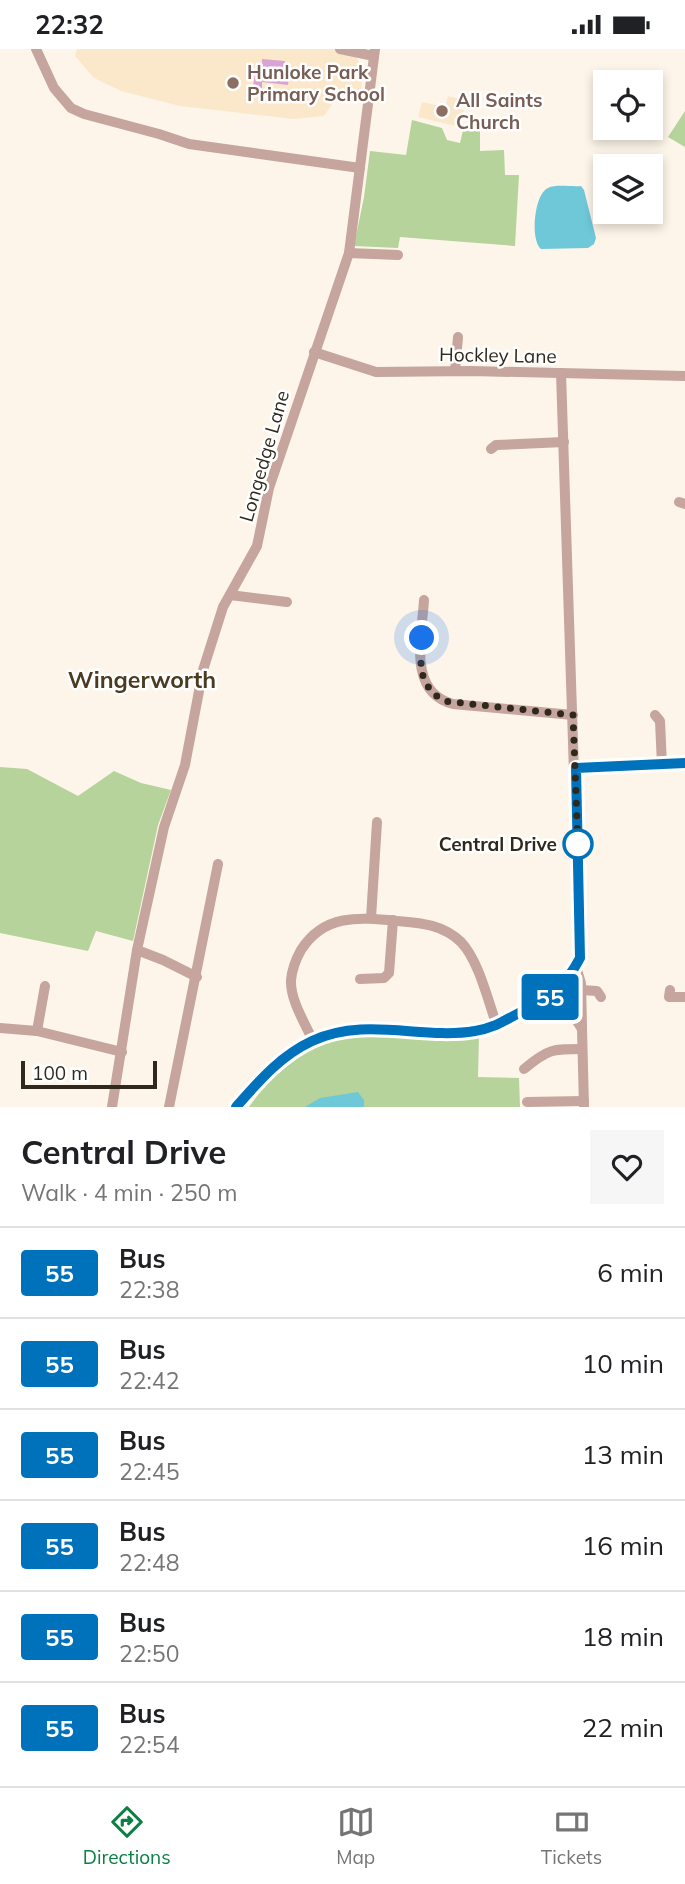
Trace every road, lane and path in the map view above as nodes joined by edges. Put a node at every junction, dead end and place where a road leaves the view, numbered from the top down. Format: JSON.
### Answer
{"nodes":[{"id":1,"x":36,"y":49,"type":"edge"},
{"id":2,"x":340,"y":49,"type":"edge"},
{"id":3,"x":375,"y":53,"type":"edge"},
{"id":4,"x":360,"y":168,"type":"junction"},
{"id":5,"x":349,"y":253,"type":"junction"},
{"id":6,"x":398,"y":255,"type":"dead end"},
{"id":7,"x":458,"y":337,"type":"dead end"},
{"id":8,"x":314,"y":352,"type":"junction"},
{"id":9,"x":455,"y":371,"type":"junction"},
{"id":10,"x":561,"y":373,"type":"junction"},
{"id":11,"x":685,"y":376,"type":"edge"},
{"id":12,"x":564,"y":442,"type":"junction"},
{"id":13,"x":491,"y":449,"type":"dead end"},
{"id":14,"x":230,"y":595,"type":"junction"},
{"id":15,"x":424,"y":600,"type":"dead end"},
{"id":16,"x":287,"y":602,"type":"dead end"},
{"id":17,"x":573,"y":715,"type":"junction"},
{"id":18,"x":655,"y":715,"type":"dead end"},
{"id":19,"x":685,"y":764,"type":"edge"},
{"id":20,"x":662,"y":765,"type":"junction"},
{"id":21,"x":576,"y":768,"type":"junction"},
{"id":22,"x":377,"y":822,"type":"dead end"},
{"id":23,"x":218,"y":864,"type":"dead end"},
{"id":24,"x":371,"y":918,"type":"junction"},
{"id":25,"x":393,"y":921,"type":"junction"},
{"id":26,"x":137,"y":950,"type":"junction"},
{"id":27,"x":578,"y":962,"type":"junction"},
{"id":28,"x":197,"y":977,"type":"junction"},
{"id":29,"x":360,"y":979,"type":"dead end"},
{"id":30,"x":45,"y":986,"type":"dead end"},
{"id":31,"x":582,"y":990,"type":"junction"},
{"id":32,"x":670,"y":990,"type":"dead end"},
{"id":33,"x":558,"y":991,"type":"junction"},
{"id":34,"x":601,"y":997,"type":"dead end"},
{"id":35,"x":685,"y":997,"type":"edge"},
{"id":36,"x":496,"y":1025,"type":"junction"},
{"id":37,"x":0,"y":1028,"type":"edge"},
{"id":38,"x":582,"y":1029,"type":"junction"},
{"id":39,"x":37,"y":1031,"type":"junction"},
{"id":40,"x":313,"y":1041,"type":"junction"},
{"id":41,"x":582,"y":1049,"type":"junction"},
{"id":42,"x":122,"y":1052,"type":"junction"},
{"id":43,"x":524,"y":1069,"type":"dead end"},
{"id":44,"x":527,"y":1102,"type":"dead end"},
{"id":45,"x":584,"y":1104,"type":"edge"},
{"id":46,"x":112,"y":1107,"type":"edge"},
{"id":47,"x":169,"y":1107,"type":"edge"},
{"id":48,"x":236,"y":1107,"type":"edge"}],
"edges":[{"from":1,"to":4,"type":"street"},
{"from":2,"to":3,"type":"street"},
{"from":3,"to":4,"type":"street","name":"Longedge Lane"},
{"from":4,"to":5,"type":"street","name":"Longedge Lane"},
{"from":5,"to":6,"type":"street"},
{"from":5,"to":8,"type":"street","name":"Longedge Lane"},
{"from":7,"to":9,"type":"street"},
{"from":8,"to":9,"type":"street","name":"Hockley Lane"},
{"from":8,"to":14,"type":"street","name":"Longedge Lane"},
{"from":9,"to":10,"type":"street","name":"Hockley Lane"},
{"from":10,"to":11,"type":"street","name":"Hockley Lane"},
{"from":10,"to":12,"type":"street"},
{"from":12,"to":13,"type":"street"},
{"from":12,"to":17,"type":"street"},
{"from":14,"to":16,"type":"street"},
{"from":14,"to":26,"type":"street","name":"Longedge Lane"},
{"from":15,"to":17,"type":"street"},
{"from":17,"to":21,"type":"street"},
{"from":18,"to":20,"type":"street"},
{"from":19,"to":20,"type":"street"},
{"from":20,"to":21,"type":"street"},
{"from":21,"to":27,"type":"street"},
{"from":22,"to":24,"type":"street"},
{"from":23,"to":28,"type":"street"},
{"from":24,"to":25,"type":"street"},
{"from":24,"to":40,"type":"street"},
{"from":25,"to":29,"type":"street"},
{"from":25,"to":36,"type":"street"},
{"from":26,"to":28,"type":"street"},
{"from":26,"to":42,"type":"street","name":"Longedge Lane"},
{"from":27,"to":31,"type":"street"},
{"from":27,"to":33,"type":"street"},
{"from":28,"to":47,"type":"street"},
{"from":30,"to":39,"type":"street"},
{"from":31,"to":34,"type":"street"},
{"from":31,"to":38,"type":"street"},
{"from":32,"to":35,"type":"street"},
{"from":33,"to":36,"type":"street"},
{"from":33,"to":38,"type":"street"},
{"from":36,"to":40,"type":"street"},
{"from":37,"to":39,"type":"street"},
{"from":38,"to":41,"type":"street"},
{"from":39,"to":42,"type":"street"},
{"from":40,"to":48,"type":"street"},
{"from":41,"to":43,"type":"street"},
{"from":41,"to":45,"type":"street"},
{"from":42,"to":46,"type":"street","name":"Longedge Lane"},
{"from":44,"to":45,"type":"street"}]}
